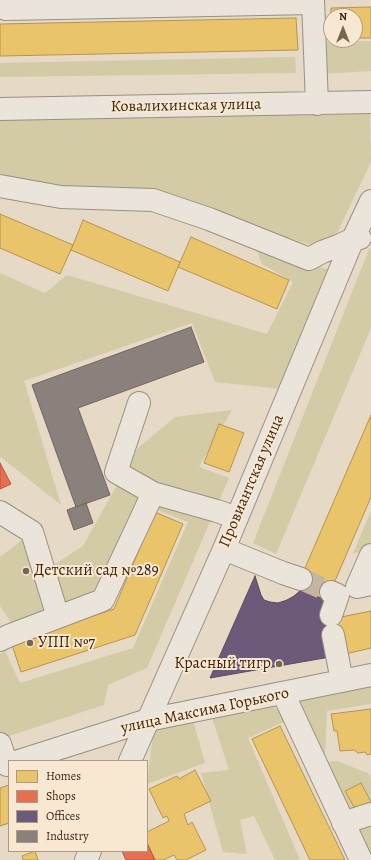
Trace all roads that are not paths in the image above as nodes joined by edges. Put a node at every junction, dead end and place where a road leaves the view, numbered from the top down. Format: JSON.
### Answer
{"nodes":[{"id":1,"x":313,"y":2,"type":"edge"},
{"id":2,"x":0,"y":7,"type":"edge"},
{"id":3,"x":371,"y":102,"type":"edge"},
{"id":4,"x":317,"y":104,"type":"junction"},
{"id":5,"x":0,"y":109,"type":"edge"},
{"id":6,"x":0,"y":186,"type":"edge"},
{"id":7,"x":371,"y":201,"type":"edge"},
{"id":8,"x":362,"y":238,"type":"edge"},
{"id":9,"x":139,"y":403,"type":"dead end"},
{"id":10,"x":153,"y":493,"type":"junction"},
{"id":11,"x":0,"y":512,"type":"edge"},
{"id":12,"x":237,"y":518,"type":"junction"},
{"id":13,"x":224,"y":549,"type":"junction"},
{"id":14,"x":371,"y":555,"type":"edge"},
{"id":15,"x":301,"y":579,"type":"tunnel mouth"},
{"id":16,"x":343,"y":601,"type":"edge"},
{"id":17,"x":58,"y":617,"type":"junction"},
{"id":18,"x":0,"y":640,"type":"edge"},
{"id":19,"x":371,"y":675,"type":"edge"},
{"id":20,"x":342,"y":681,"type":"junction"},
{"id":21,"x":283,"y":693,"type":"junction"},
{"id":22,"x":148,"y":720,"type":"junction"},
{"id":23,"x":0,"y":744,"type":"edge"},
{"id":24,"x":22,"y":760,"type":"edge"},
{"id":25,"x":130,"y":760,"type":"edge"},
{"id":26,"x":8,"y":762,"type":"edge"},
{"id":27,"x":371,"y":814,"type":"edge"},
{"id":28,"x":343,"y":823,"type":"junction"},
{"id":29,"x":361,"y":860,"type":"edge"}],
"edges":[{"from":1,"to":2,"type":"street"},
{"from":1,"to":4,"type":"street"},
{"from":3,"to":4,"type":"street","name":"Ковалихинская улица"},
{"from":4,"to":5,"type":"street","name":"Ковалихинская улица"},
{"from":6,"to":8,"type":"street"},
{"from":7,"to":8,"type":"street","name":"Провиантская улица"},
{"from":8,"to":12,"type":"street","name":"Провиантская улица"},
{"from":9,"to":10,"type":"street"},
{"from":10,"to":12,"type":"street"},
{"from":10,"to":17,"type":"street"},
{"from":11,"to":17,"type":"street"},
{"from":12,"to":13,"type":"street","name":"Провиантская улица"},
{"from":13,"to":15,"type":"street"},
{"from":13,"to":22,"type":"street","name":"Провиантская улица"},
{"from":14,"to":16,"type":"street"},
{"from":16,"to":20,"type":"street"},
{"from":17,"to":18,"type":"street"},
{"from":19,"to":20,"type":"street","name":"улица Максима Горького"},
{"from":20,"to":21,"type":"street","name":"улица Максима Горького"},
{"from":21,"to":22,"type":"street","name":"улица Максима Горького"},
{"from":21,"to":28,"type":"street"},
{"from":22,"to":24,"type":"street","name":"улица Максима Горького"},
{"from":22,"to":25,"type":"street","name":"Провиантская улица"},
{"from":23,"to":26,"type":"street"},
{"from":27,"to":28,"type":"street"},
{"from":28,"to":29,"type":"street"}]}
